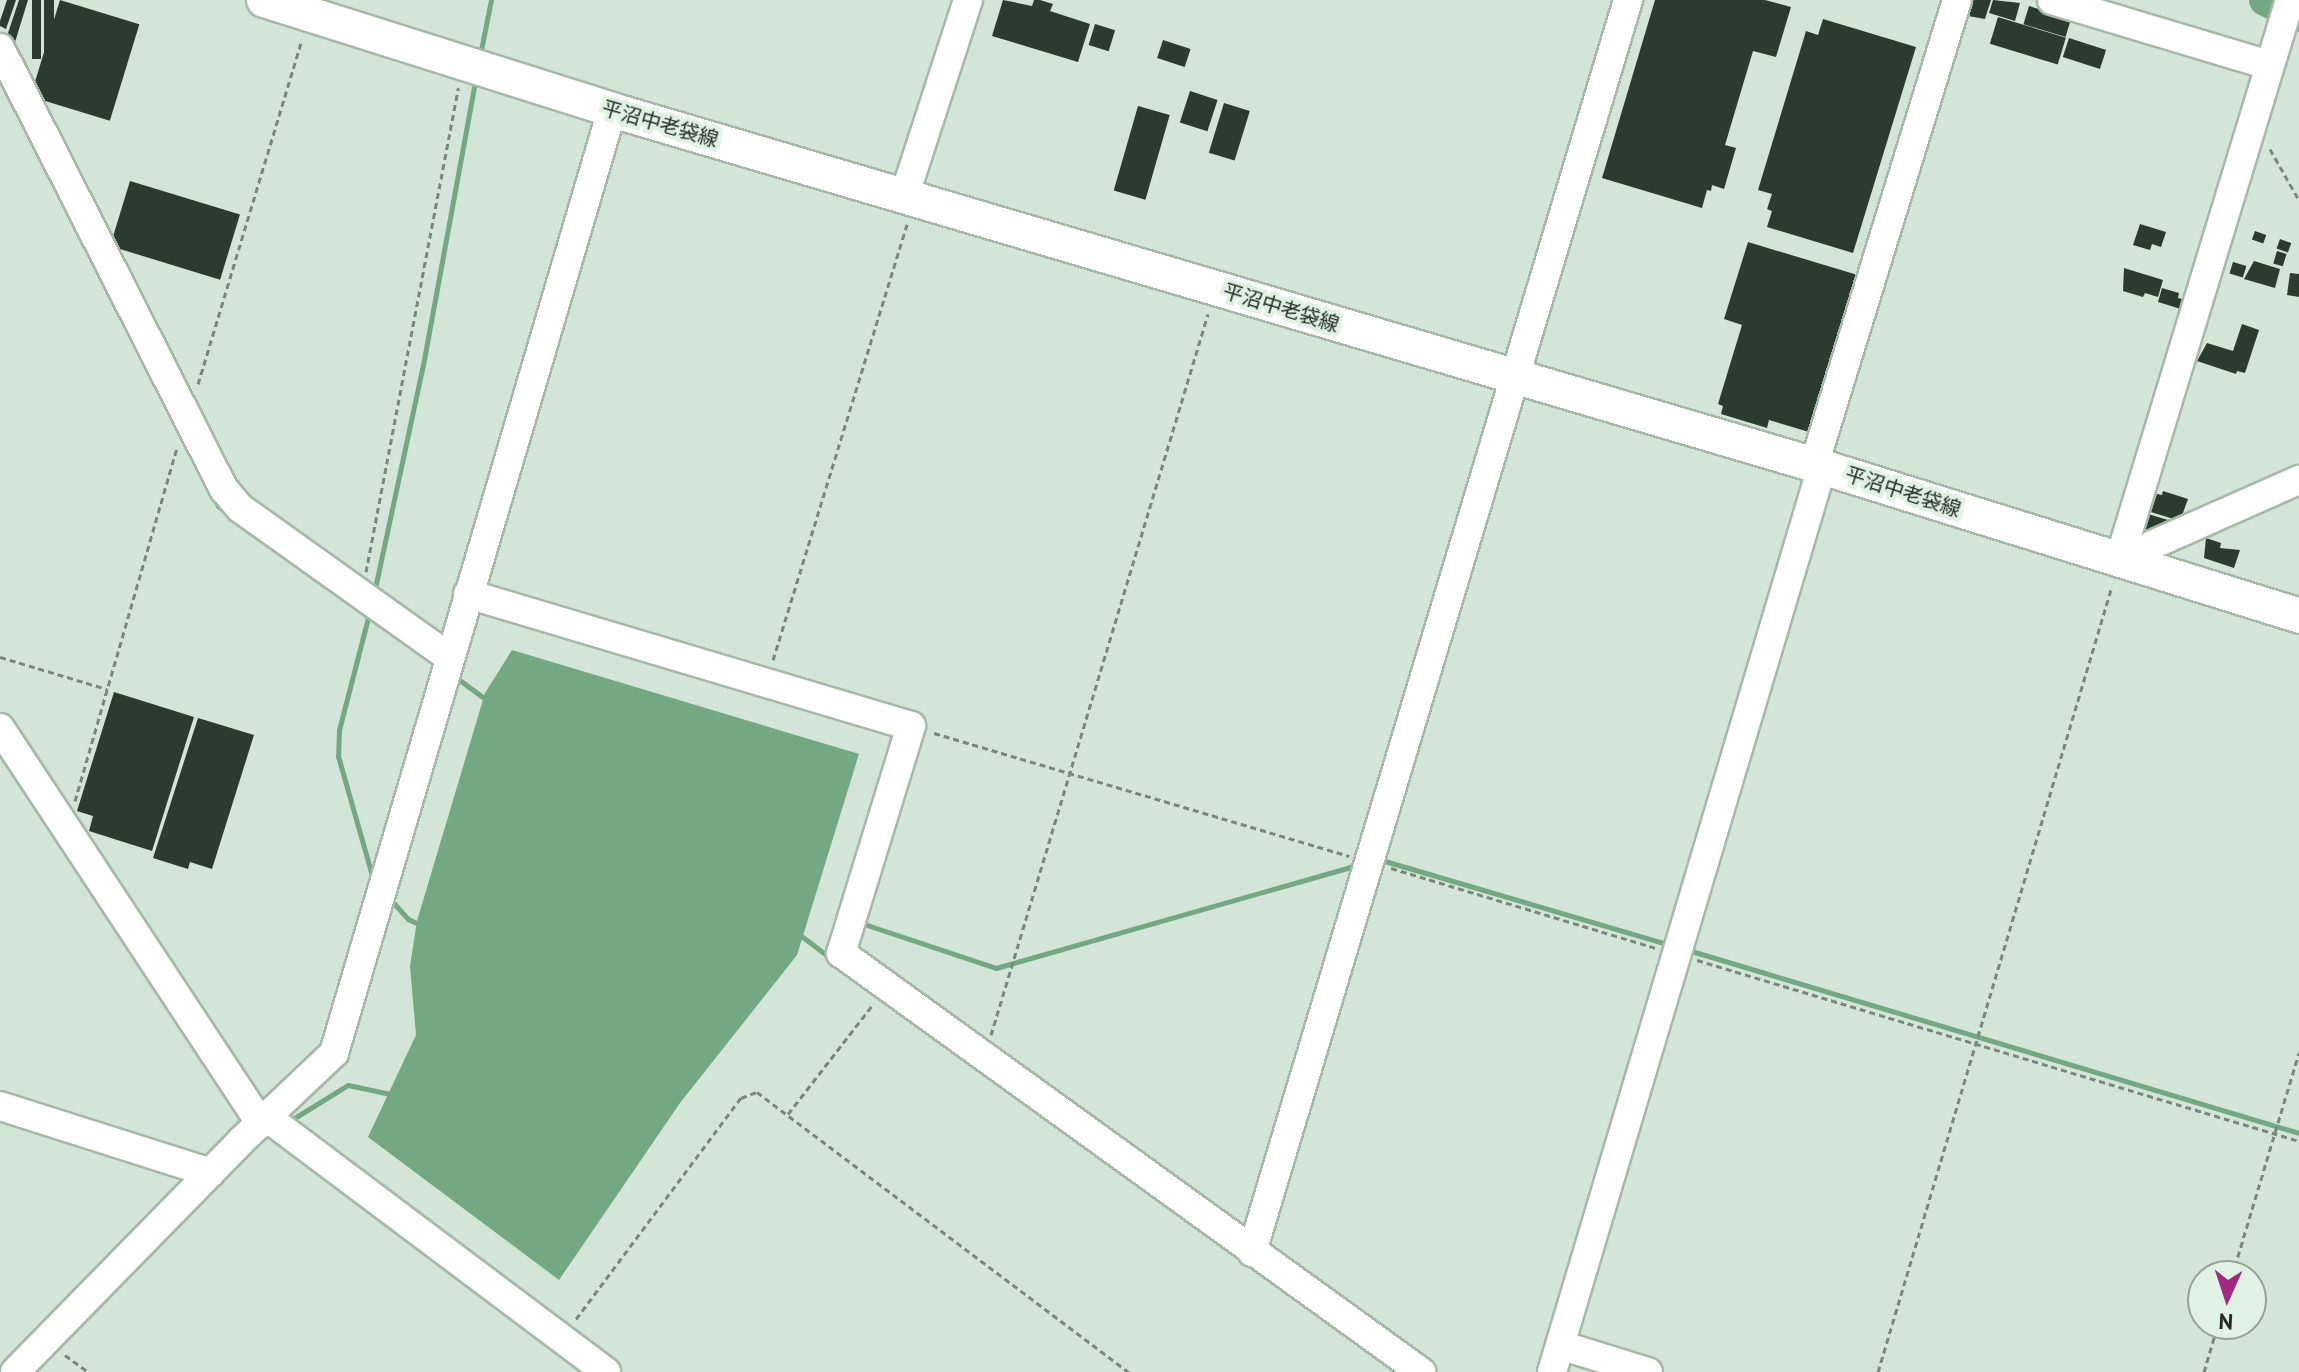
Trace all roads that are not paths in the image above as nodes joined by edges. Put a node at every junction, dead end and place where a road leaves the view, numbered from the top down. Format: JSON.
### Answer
{"nodes":[{"id":1,"x":264,"y":0,"type":"edge"},
{"id":2,"x":967,"y":0,"type":"edge"},
{"id":3,"x":1628,"y":0,"type":"edge"},
{"id":4,"x":1957,"y":0,"type":"edge"},
{"id":5,"x":2052,"y":0,"type":"edge"},
{"id":6,"x":2290,"y":0,"type":"edge"},
{"id":7,"x":0,"y":48,"type":"edge"},
{"id":8,"x":2271,"y":60,"type":"junction"},
{"id":9,"x":612,"y":110,"type":"junction"},
{"id":10,"x":910,"y":196,"type":"junction"},
{"id":11,"x":1516,"y":378,"type":"junction"},
{"id":12,"x":1818,"y":466,"type":"junction"},
{"id":13,"x":2299,"y":480,"type":"edge"},
{"id":14,"x":2125,"y":562,"type":"junction"},
{"id":15,"x":468,"y":594,"type":"junction"},
{"id":16,"x":2299,"y":616,"type":"edge"},
{"id":17,"x":450,"y":658,"type":"junction"},
{"id":18,"x":0,"y":728,"type":"edge"},
{"id":19,"x":0,"y":1106,"type":"edge"},
{"id":20,"x":264,"y":1121,"type":"junction"},
{"id":21,"x":211,"y":1173,"type":"junction"},
{"id":22,"x":1252,"y":1252,"type":"junction"},
{"id":23,"x":1556,"y":1359,"type":"edge"},
{"id":24,"x":15,"y":1372,"type":"edge"},
{"id":25,"x":606,"y":1372,"type":"edge"},
{"id":26,"x":1421,"y":1372,"type":"edge"},
{"id":27,"x":1648,"y":1372,"type":"edge"}],
"edges":[{"from":1,"to":9,"type":"main road","name":"平沼中老袋線"},
{"from":2,"to":10,"type":"street"},
{"from":3,"to":11,"type":"street"},
{"from":4,"to":12,"type":"street"},
{"from":5,"to":8,"type":"street"},
{"from":6,"to":8,"type":"street"},
{"from":7,"to":17,"type":"street"},
{"from":8,"to":14,"type":"street"},
{"from":9,"to":10,"type":"main road","name":"平沼中老袋線"},
{"from":9,"to":15,"type":"street"},
{"from":10,"to":11,"type":"main road","name":"平沼中老袋線"},
{"from":11,"to":12,"type":"main road","name":"平沼中老袋線"},
{"from":11,"to":22,"type":"street"},
{"from":12,"to":14,"type":"main road","name":"平沼中老袋線"},
{"from":12,"to":23,"type":"street"},
{"from":13,"to":14,"type":"street"},
{"from":14,"to":16,"type":"main road","name":"平沼中老袋線"},
{"from":15,"to":17,"type":"street"},
{"from":15,"to":22,"type":"street"},
{"from":17,"to":20,"type":"street"},
{"from":18,"to":20,"type":"street"},
{"from":19,"to":21,"type":"street"},
{"from":20,"to":21,"type":"street"},
{"from":20,"to":25,"type":"street"},
{"from":21,"to":24,"type":"street"},
{"from":22,"to":26,"type":"street"},
{"from":23,"to":27,"type":"street"}]}
